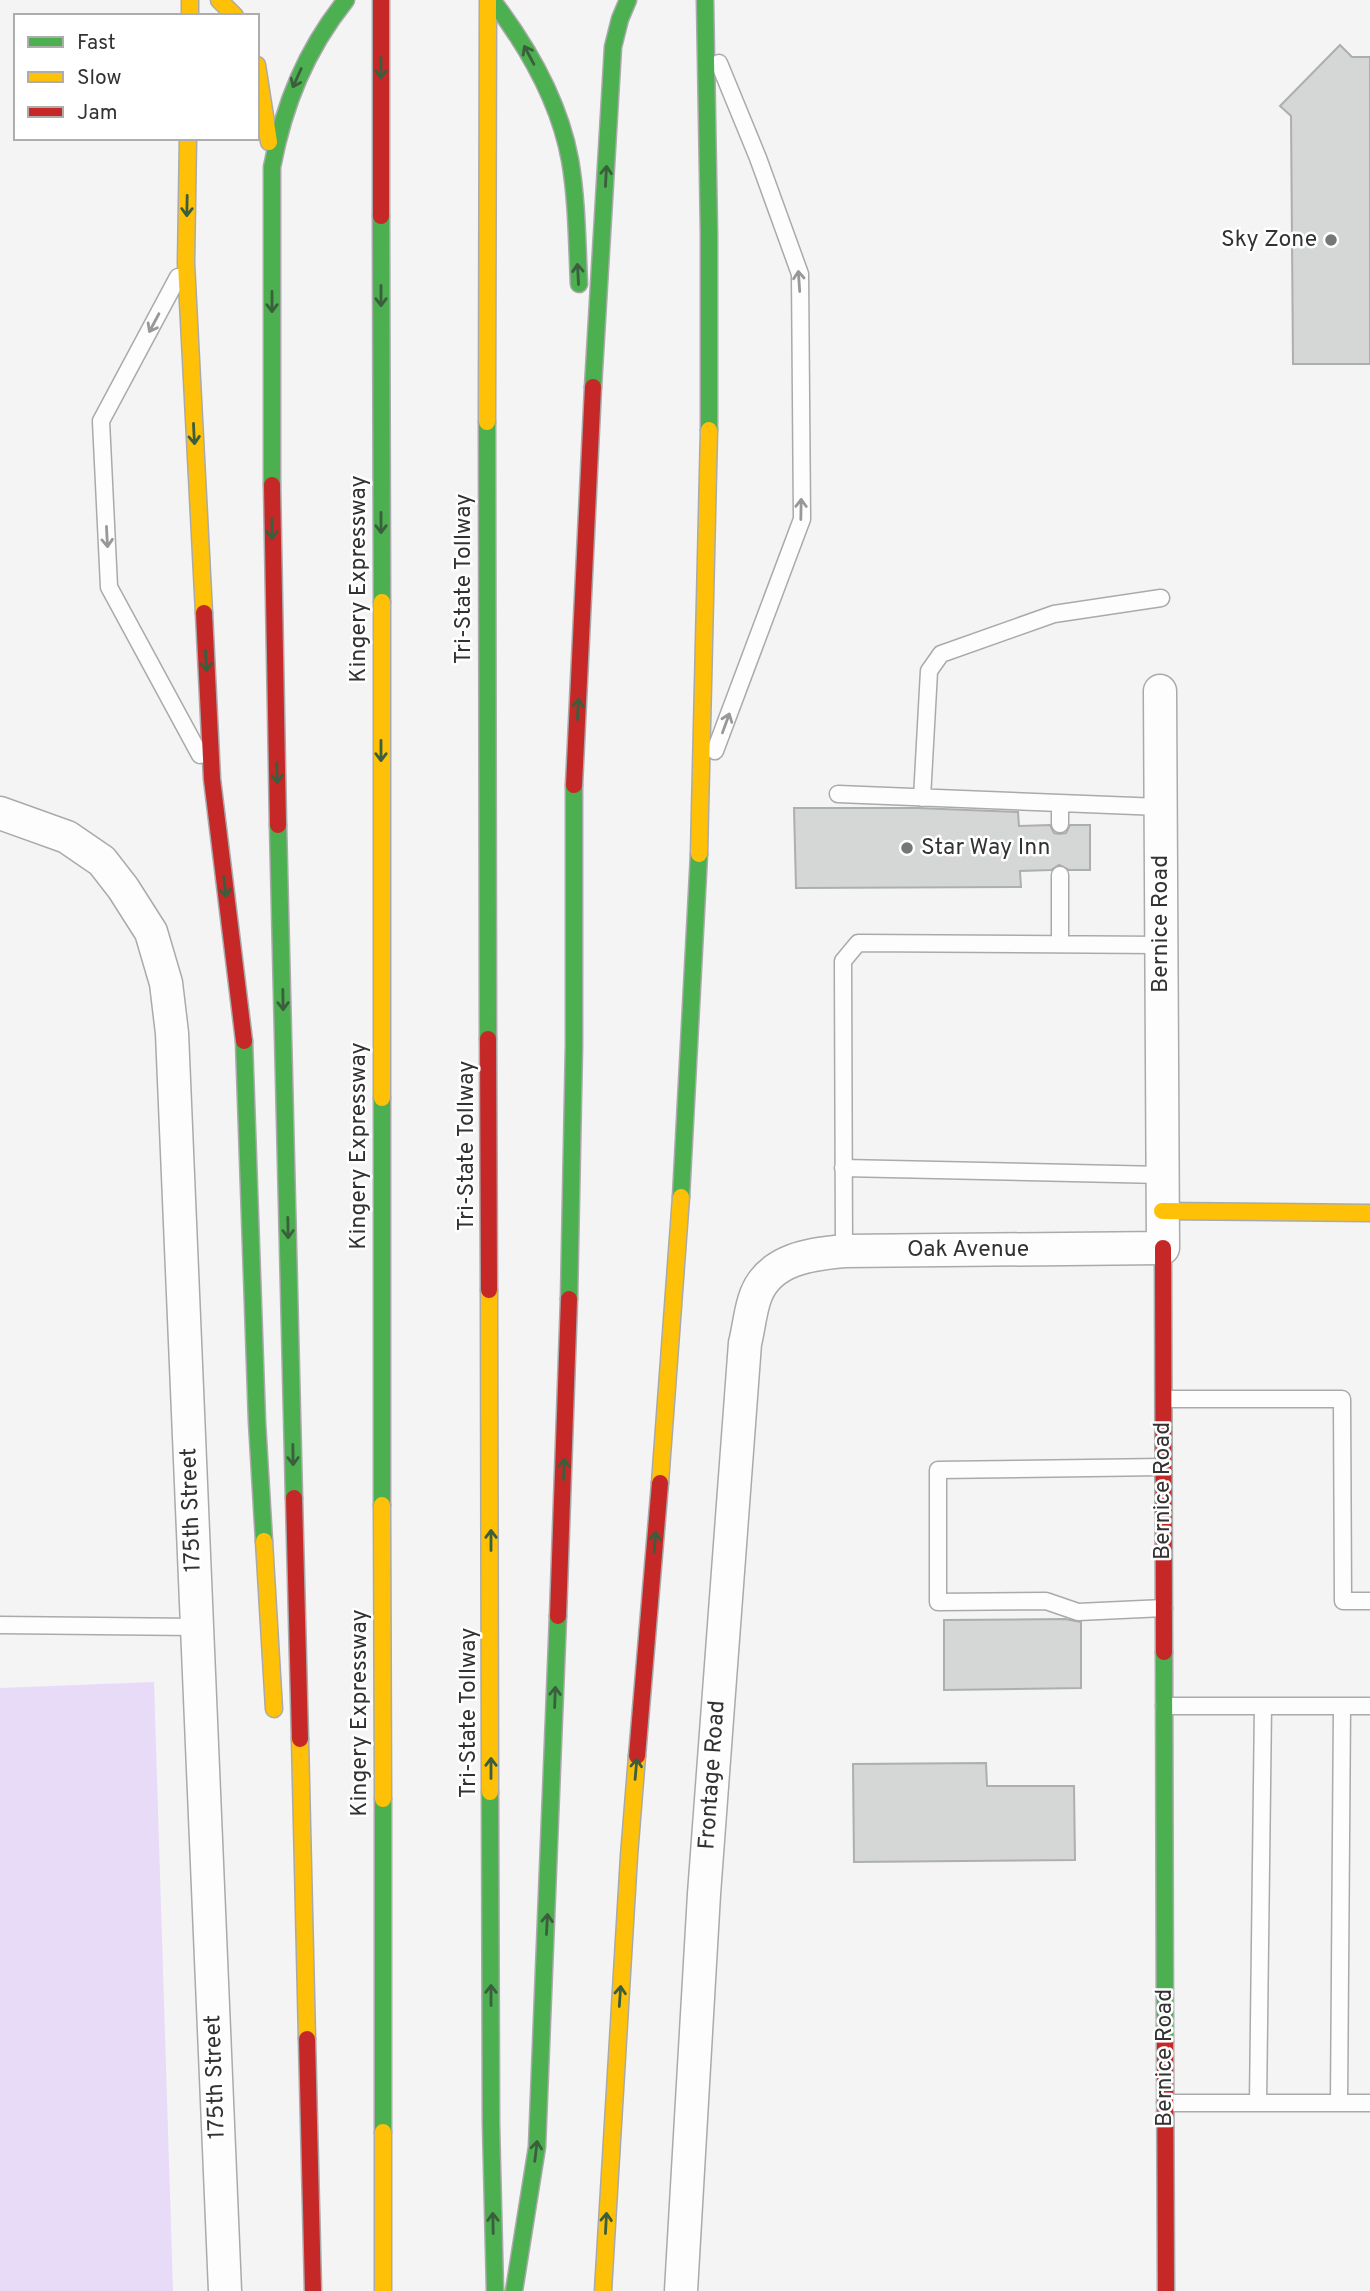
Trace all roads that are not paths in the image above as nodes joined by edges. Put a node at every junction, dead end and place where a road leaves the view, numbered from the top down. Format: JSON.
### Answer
{"nodes":[{"id":1,"x":219,"y":0,"type":"edge"},
{"id":2,"x":346,"y":0,"type":"edge"},
{"id":3,"x":382,"y":0,"type":"edge"},
{"id":4,"x":490,"y":0,"type":"edge"},
{"id":5,"x":628,"y":0,"type":"edge"},
{"id":6,"x":705,"y":0,"type":"edge"},
{"id":7,"x":232,"y":14,"type":"edge"},
{"id":8,"x":706,"y":29,"type":"junction"},
{"id":9,"x":259,"y":73,"type":"edge"},
{"id":10,"x":188,"y":140,"type":"edge"},
{"id":11,"x":272,"y":167,"type":"junction"},
{"id":12,"x":186,"y":263,"type":"junction"},
{"id":13,"x":589,"y":464,"type":"junction"},
{"id":14,"x":1161,"y":598,"type":"dead end"},
{"id":15,"x":1160,"y":691,"type":"dead end"},
{"id":16,"x":212,"y":779,"type":"junction"},
{"id":17,"x":702,"y":787,"type":"junction"},
{"id":18,"x":838,"y":794,"type":"dead end"},
{"id":19,"x":922,"y":798,"type":"junction"},
{"id":20,"x":1060,"y":804,"type":"junction"},
{"id":21,"x":1160,"y":807,"type":"junction"},
{"id":22,"x":0,"y":813,"type":"edge"},
{"id":23,"x":1060,"y":824,"type":"dead end"},
{"id":24,"x":1060,"y":875,"type":"dead end"},
{"id":25,"x":1060,"y":944,"type":"junction"},
{"id":26,"x":1161,"y":945,"type":"junction"},
{"id":27,"x":844,"y":1168,"type":"junction"},
{"id":28,"x":1162,"y":1175,"type":"junction"},
{"id":29,"x":1162,"y":1211,"type":"junction"},
{"id":30,"x":1370,"y":1213,"type":"edge"},
{"id":31,"x":1163,"y":1248,"type":"junction"},
{"id":32,"x":844,"y":1251,"type":"junction"},
{"id":33,"x":777,"y":1268,"type":"joint"},
{"id":34,"x":1163,"y":1399,"type":"junction"},
{"id":35,"x":1163,"y":1467,"type":"junction"},
{"id":36,"x":1370,"y":1601,"type":"edge"},
{"id":37,"x":1164,"y":1608,"type":"junction"},
{"id":38,"x":0,"y":1625,"type":"edge"},
{"id":39,"x":197,"y":1627,"type":"junction"},
{"id":40,"x":1164,"y":1706,"type":"junction"},
{"id":41,"x":1263,"y":1706,"type":"junction"},
{"id":42,"x":1342,"y":1706,"type":"junction"},
{"id":43,"x":1370,"y":1706,"type":"edge"},
{"id":44,"x":275,"y":1724,"type":"dead end"},
{"id":45,"x":292,"y":2098,"type":"dead end"},
{"id":46,"x":1165,"y":2103,"type":"junction"},
{"id":47,"x":1258,"y":2103,"type":"junction"},
{"id":48,"x":1339,"y":2103,"type":"junction"},
{"id":49,"x":1370,"y":2103,"type":"edge"},
{"id":50,"x":312,"y":2266,"type":"junction"},
{"id":51,"x":225,"y":2291,"type":"edge"},
{"id":52,"x":313,"y":2291,"type":"edge"},
{"id":53,"x":383,"y":2291,"type":"edge"},
{"id":54,"x":495,"y":2291,"type":"edge"},
{"id":55,"x":514,"y":2291,"type":"edge"},
{"id":56,"x":603,"y":2291,"type":"edge"},
{"id":57,"x":681,"y":2291,"type":"edge"},
{"id":58,"x":1166,"y":2291,"type":"edge"}],
"edges":[{"from":1,"to":7,"type":"main road"},
{"from":2,"to":11,"type":"main road","one_way":true},
{"from":3,"to":53,"type":"main road","name":"Kingery Expressway","one_way":true},
{"from":13,"to":4,"type":"main road","one_way":true},
{"from":54,"to":4,"type":"main road","name":"Tri-State Tollway","one_way":true},
{"from":13,"to":5,"type":"main road","one_way":true},
{"from":6,"to":8,"type":"main road"},
{"from":8,"to":17,"type":"main road"},
{"from":17,"to":8,"type":"lane","one_way":true},
{"from":9,"to":11,"type":"main road"},
{"from":10,"to":12,"type":"main road","one_way":true},
{"from":11,"to":50,"type":"main road","one_way":true},
{"from":12,"to":16,"type":"main road","one_way":true},
{"from":12,"to":16,"type":"lane","one_way":true},
{"from":55,"to":13,"type":"main road","one_way":true},
{"from":14,"to":19,"type":"lane"},
{"from":15,"to":21,"type":"street","name":"Bernice Road"},
{"from":16,"to":44,"type":"main road","one_way":true},
{"from":56,"to":17,"type":"main road","one_way":true},
{"from":18,"to":19,"type":"lane"},
{"from":19,"to":20,"type":"lane"},
{"from":20,"to":21,"type":"lane"},
{"from":20,"to":23,"type":"lane"},
{"from":21,"to":26,"type":"street","name":"Bernice Road"},
{"from":22,"to":39,"type":"street","name":"175th Street"},
{"from":24,"to":25,"type":"lane"},
{"from":25,"to":26,"type":"lane"},
{"from":25,"to":27,"type":"lane"},
{"from":26,"to":28,"type":"street","name":"Bernice Road"},
{"from":27,"to":28,"type":"lane"},
{"from":27,"to":32,"type":"lane"},
{"from":28,"to":29,"type":"street","name":"Bernice Road"},
{"from":29,"to":30,"type":"main road"},
{"from":29,"to":31,"type":"street","name":"Bernice Road"},
{"from":31,"to":32,"type":"street","name":"Oak Avenue"},
{"from":31,"to":34,"type":"main road","name":"Bernice Road"},
{"from":32,"to":33,"type":"street","name":"Oak Avenue"},
{"from":33,"to":57,"type":"street","name":"Frontage Road"},
{"from":34,"to":35,"type":"main road","name":"Bernice Road"},
{"from":34,"to":36,"type":"lane"},
{"from":35,"to":37,"type":"main road","name":"Bernice Road"},
{"from":35,"to":37,"type":"lane"},
{"from":37,"to":40,"type":"main road","name":"Bernice Road"},
{"from":38,"to":39,"type":"lane"},
{"from":39,"to":51,"type":"street","name":"175th Street"},
{"from":40,"to":41,"type":"lane"},
{"from":40,"to":46,"type":"main road","name":"Bernice Road"},
{"from":41,"to":42,"type":"lane"},
{"from":41,"to":47,"type":"lane"},
{"from":42,"to":43,"type":"lane"},
{"from":42,"to":48,"type":"lane"},
{"from":45,"to":50,"type":"main road"},
{"from":46,"to":47,"type":"lane"},
{"from":46,"to":58,"type":"main road","name":"Bernice Road"},
{"from":47,"to":48,"type":"lane"},
{"from":48,"to":49,"type":"lane"},
{"from":50,"to":52,"type":"main road"}]}
